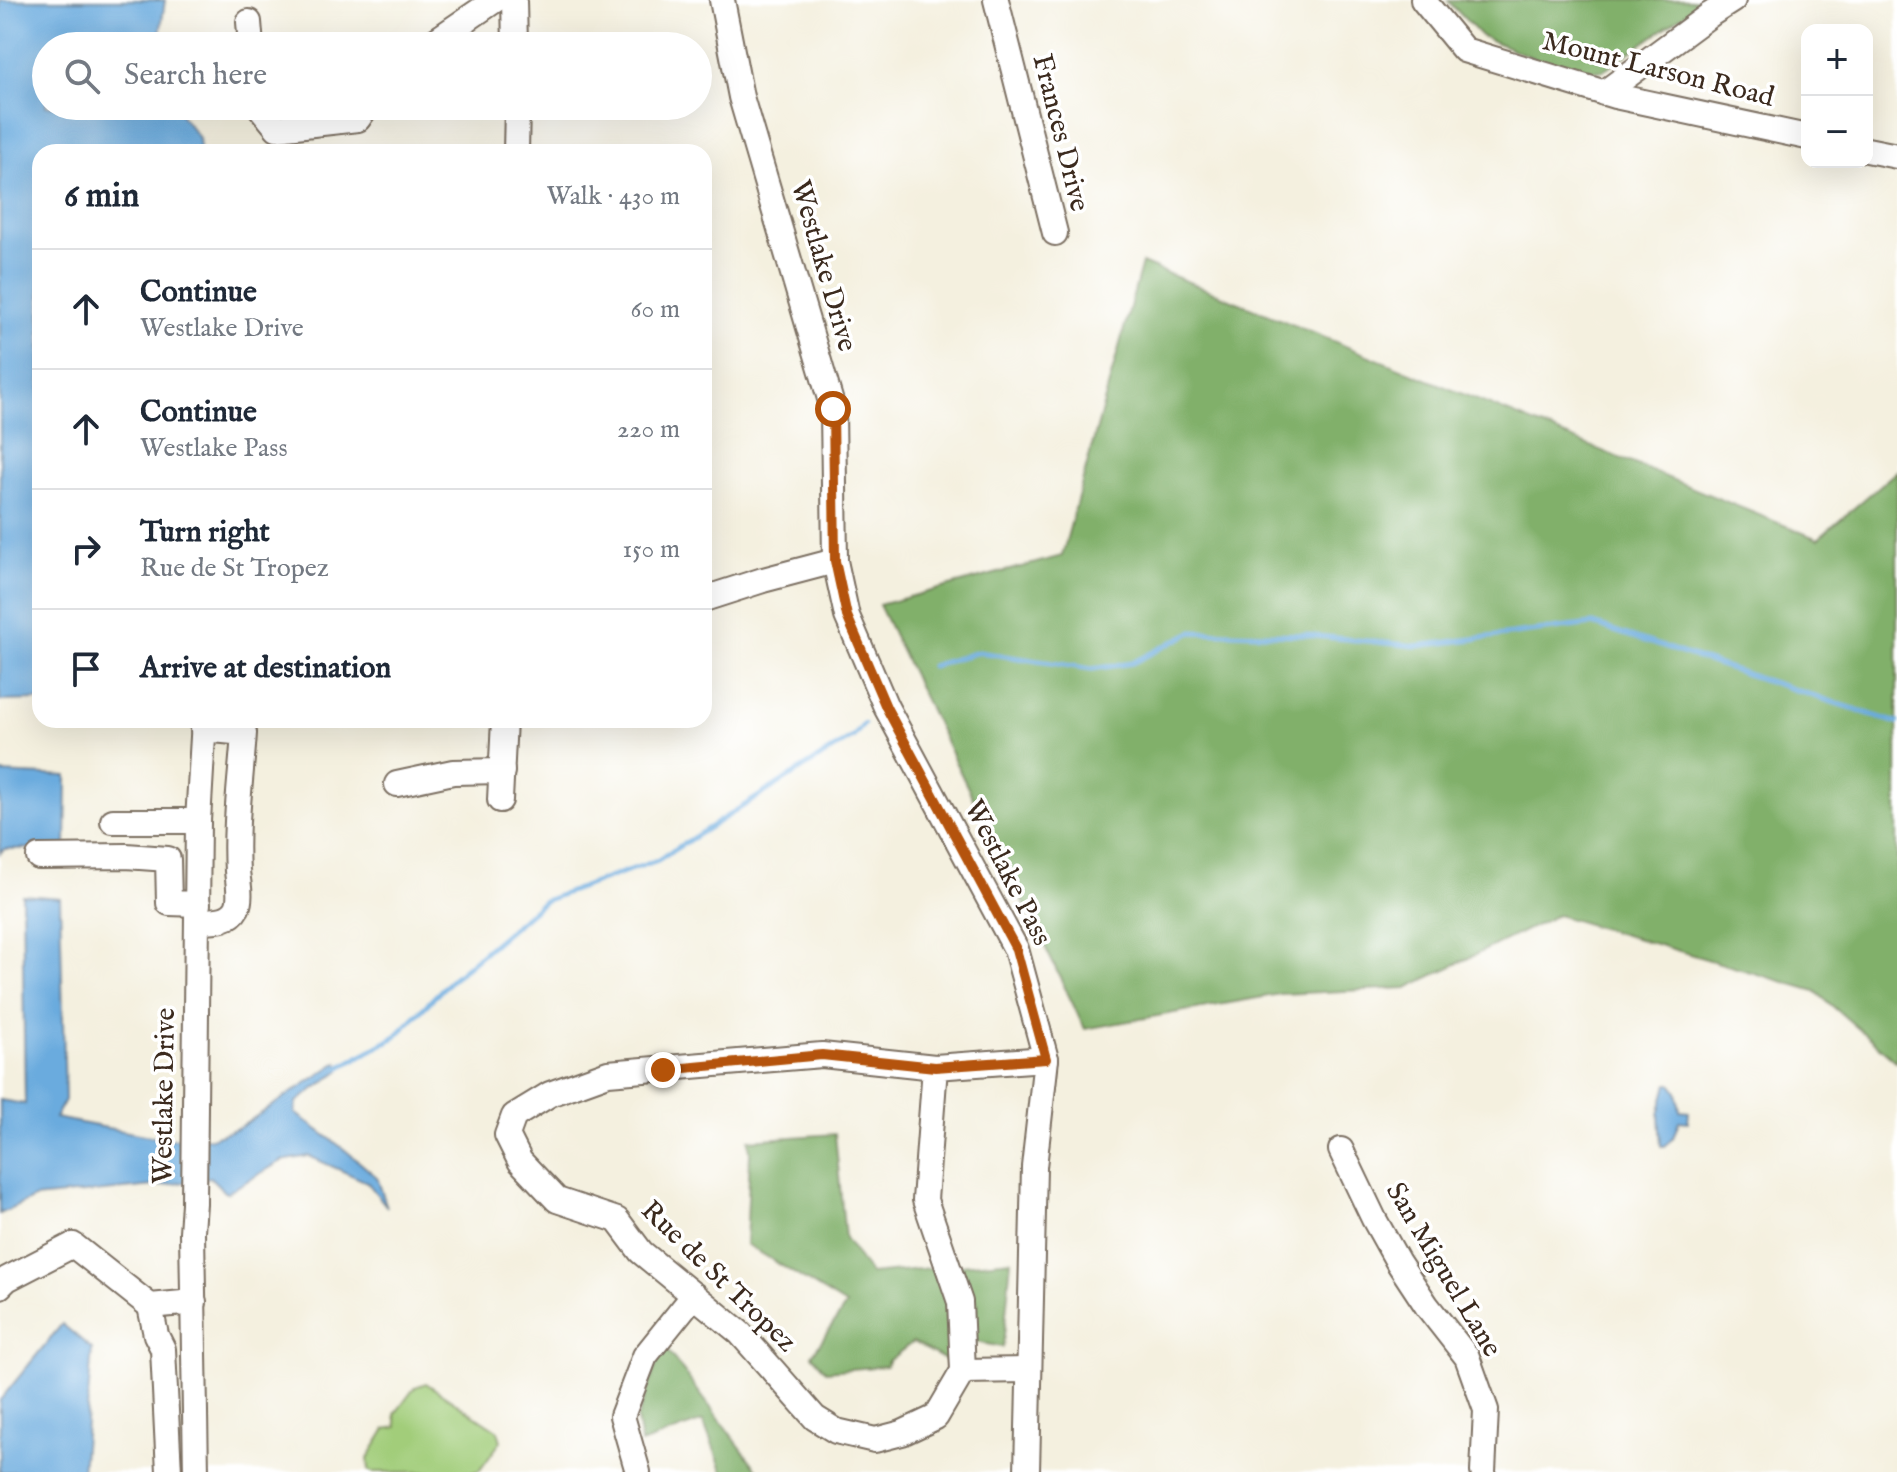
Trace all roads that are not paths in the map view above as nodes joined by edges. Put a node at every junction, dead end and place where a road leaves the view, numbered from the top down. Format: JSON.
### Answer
{"nodes":[{"id":1,"x":495,"y":0,"type":"edge"},
{"id":2,"x":514,"y":0,"type":"edge"},
{"id":3,"x":722,"y":0,"type":"edge"},
{"id":4,"x":996,"y":0,"type":"edge"},
{"id":5,"x":1423,"y":0,"type":"edge"},
{"id":6,"x":1733,"y":0,"type":"edge"},
{"id":7,"x":448,"y":32,"type":"edge"},
{"id":8,"x":515,"y":32,"type":"edge"},
{"id":9,"x":1604,"y":93,"type":"junction"},
{"id":10,"x":270,"y":120,"type":"edge"},
{"id":11,"x":349,"y":120,"type":"edge"},
{"id":12,"x":517,"y":120,"type":"edge"},
{"id":13,"x":1801,"y":136,"type":"edge"},
{"id":14,"x":516,"y":144,"type":"edge"},
{"id":15,"x":1873,"y":151,"type":"edge"},
{"id":16,"x":1897,"y":156,"type":"edge"},
{"id":17,"x":1055,"y":233,"type":"dead end"},
{"id":18,"x":835,"y":561,"type":"junction"},
{"id":19,"x":712,"y":596,"type":"edge"},
{"id":20,"x":203,"y":728,"type":"edge"},
{"id":21,"x":221,"y":728,"type":"edge"},
{"id":22,"x":504,"y":728,"type":"edge"},
{"id":23,"x":502,"y":771,"type":"junction"},
{"id":24,"x":397,"y":784,"type":"dead end"},
{"id":25,"x":500,"y":800,"type":"dead end"},
{"id":26,"x":113,"y":821,"type":"dead end"},
{"id":27,"x":198,"y":821,"type":"junction"},
{"id":28,"x":39,"y":857,"type":"dead end"},
{"id":29,"x":168,"y":859,"type":"junction"},
{"id":30,"x":197,"y":861,"type":"junction"},
{"id":31,"x":198,"y":912,"type":"junction"},
{"id":32,"x":1046,"y":1059,"type":"junction"},
{"id":33,"x":935,"y":1067,"type":"junction"},
{"id":34,"x":1341,"y":1150,"type":"dead end"},
{"id":35,"x":0,"y":1286,"type":"edge"},
{"id":36,"x":694,"y":1295,"type":"junction"},
{"id":37,"x":194,"y":1302,"type":"junction"},
{"id":38,"x":150,"y":1306,"type":"junction"},
{"id":39,"x":1029,"y":1370,"type":"junction"},
{"id":40,"x":963,"y":1371,"type":"junction"},
{"id":41,"x":169,"y":1472,"type":"edge"},
{"id":42,"x":196,"y":1472,"type":"edge"},
{"id":43,"x":638,"y":1472,"type":"edge"},
{"id":44,"x":1027,"y":1472,"type":"edge"},
{"id":45,"x":1483,"y":1472,"type":"edge"}],
"edges":[{"from":1,"to":7,"type":"street"},
{"from":2,"to":8,"type":"street"},
{"from":3,"to":18,"type":"street","name":"Westlake Drive"},
{"from":4,"to":17,"type":"street","name":"Frances Drive"},
{"from":5,"to":9,"type":"street","name":"Mount Larson Road"},
{"from":6,"to":9,"type":"street"},
{"from":9,"to":13,"type":"street","name":"Mount Larson Road"},
{"from":10,"to":11,"type":"street"},
{"from":12,"to":14,"type":"street"},
{"from":15,"to":16,"type":"street"},
{"from":18,"to":19,"type":"street"},
{"from":18,"to":32,"type":"street","name":"Westlake Pass"},
{"from":20,"to":27,"type":"street","name":"Westlake Drive"},
{"from":21,"to":31,"type":"street"},
{"from":22,"to":23,"type":"street"},
{"from":23,"to":24,"type":"street"},
{"from":23,"to":25,"type":"street"},
{"from":26,"to":27,"type":"street"},
{"from":27,"to":30,"type":"street","name":"Westlake Drive"},
{"from":28,"to":29,"type":"street"},
{"from":29,"to":30,"type":"street"},
{"from":29,"to":31,"type":"street"},
{"from":30,"to":31,"type":"street","name":"Westlake Drive"},
{"from":31,"to":37,"type":"street","name":"Westlake Drive"},
{"from":32,"to":33,"type":"street","name":"Rue de St Tropez"},
{"from":32,"to":39,"type":"street","name":"Westlake Pass"},
{"from":33,"to":36,"type":"street","name":"Rue de St Tropez"},
{"from":33,"to":40,"type":"street"},
{"from":34,"to":45,"type":"street","name":"San Miguel Lane"},
{"from":35,"to":38,"type":"street"},
{"from":36,"to":40,"type":"street","name":"Rue de St Tropez"},
{"from":36,"to":43,"type":"street"},
{"from":37,"to":38,"type":"street"},
{"from":37,"to":42,"type":"street","name":"Westlake Drive"},
{"from":38,"to":41,"type":"street"},
{"from":39,"to":40,"type":"street"},
{"from":39,"to":44,"type":"street","name":"Westlake Pass"}]}
